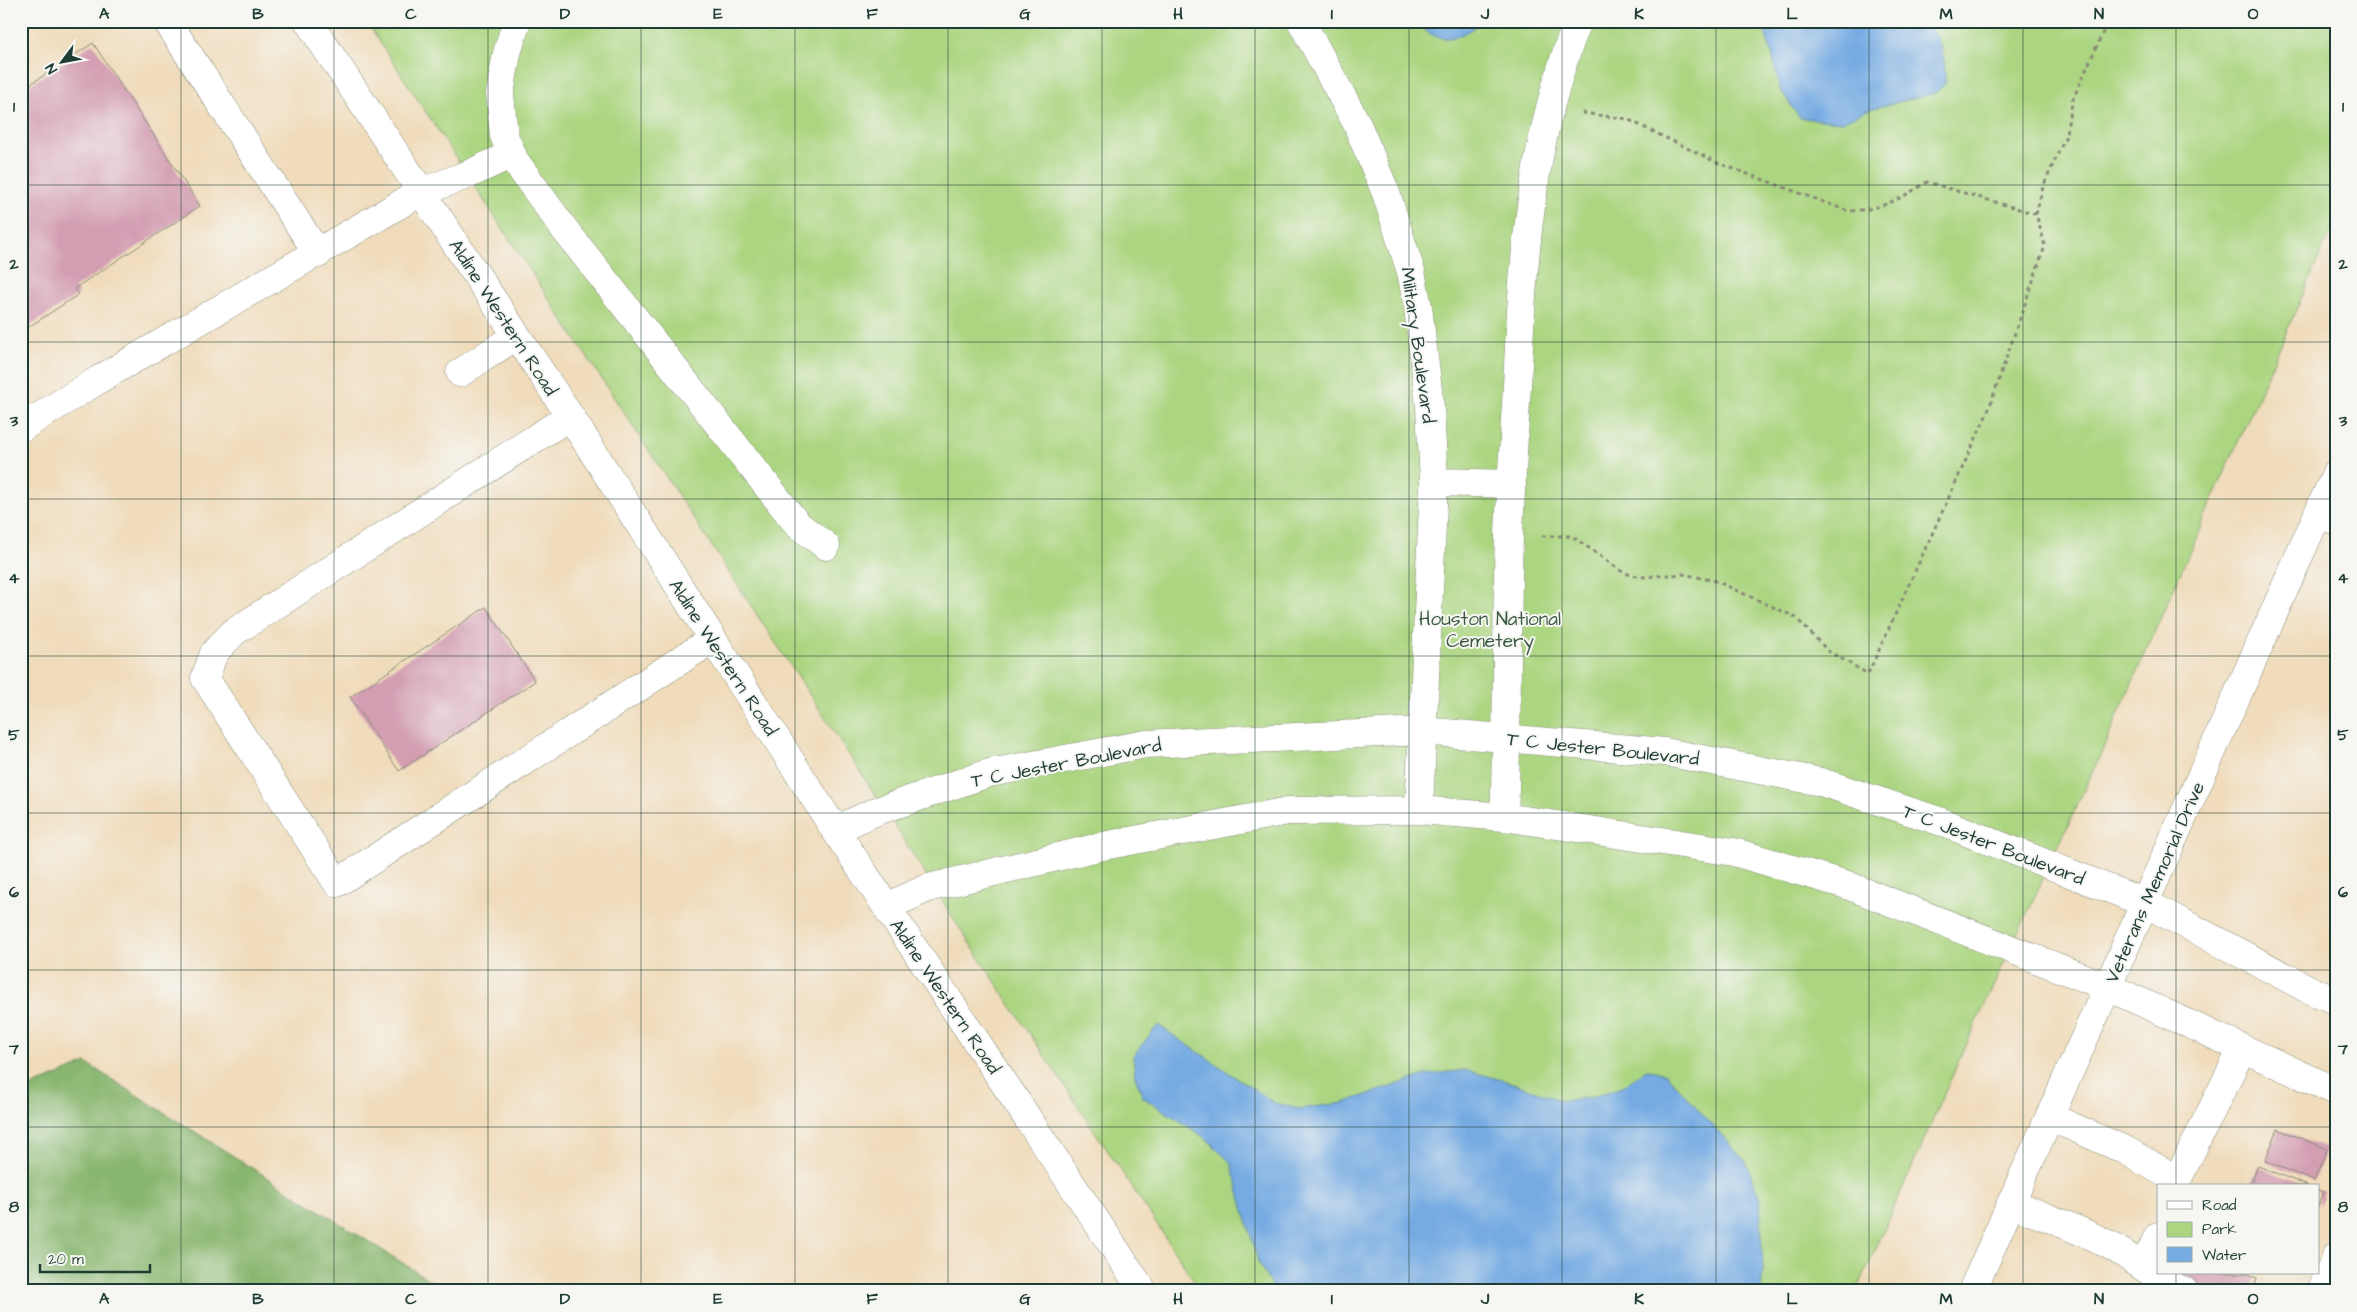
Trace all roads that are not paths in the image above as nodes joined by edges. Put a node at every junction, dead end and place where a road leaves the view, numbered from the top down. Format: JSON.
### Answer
{"nodes":[{"id":1,"x":167,"y":21,"type":"edge"},
{"id":2,"x":308,"y":21,"type":"edge"},
{"id":3,"x":517,"y":21,"type":"edge"},
{"id":4,"x":1301,"y":21,"type":"edge"},
{"id":5,"x":1578,"y":21,"type":"edge"},
{"id":6,"x":512,"y":154,"type":"junction"},
{"id":7,"x":421,"y":192,"type":"junction"},
{"id":8,"x":318,"y":254,"type":"junction"},
{"id":9,"x":516,"y":336,"type":"junction"},
{"id":10,"x":460,"y":373,"type":"dead end"},
{"id":11,"x":570,"y":416,"type":"junction"},
{"id":12,"x":21,"y":428,"type":"edge"},
{"id":13,"x":2336,"y":473,"type":"edge"},
{"id":14,"x":1434,"y":482,"type":"junction"},
{"id":15,"x":1512,"y":484,"type":"junction"},
{"id":16,"x":2327,"y":517,"type":"edge"},
{"id":17,"x":826,"y":546,"type":"dead end"},
{"id":18,"x":713,"y":638,"type":"junction"},
{"id":19,"x":1423,"y":731,"type":"junction"},
{"id":20,"x":1508,"y":737,"type":"junction"},
{"id":21,"x":1420,"y":810,"type":"junction"},
{"id":22,"x":1504,"y":817,"type":"junction"},
{"id":23,"x":835,"y":830,"type":"junction"},
{"id":24,"x":2145,"y":903,"type":"junction"},
{"id":25,"x":886,"y":907,"type":"junction"},
{"id":26,"x":2108,"y":987,"type":"junction"},
{"id":27,"x":2336,"y":1000,"type":"edge"},
{"id":28,"x":2242,"y":1049,"type":"junction"},
{"id":29,"x":2336,"y":1091,"type":"edge"},
{"id":30,"x":2050,"y":1117,"type":"junction"},
{"id":31,"x":2177,"y":1183,"type":"edge"},
{"id":32,"x":2012,"y":1204,"type":"junction"},
{"id":33,"x":2157,"y":1238,"type":"edge"},
{"id":34,"x":2336,"y":1257,"type":"edge"},
{"id":35,"x":2144,"y":1266,"type":"junction"},
{"id":36,"x":1143,"y":1291,"type":"edge"},
{"id":37,"x":1972,"y":1291,"type":"edge"},
{"id":38,"x":2184,"y":1291,"type":"edge"},
{"id":39,"x":2321,"y":1291,"type":"edge"}],
"edges":[{"from":1,"to":8,"type":"street"},
{"from":2,"to":7,"type":"street","name":"Aldine Western Road"},
{"from":3,"to":6,"type":"street"},
{"from":4,"to":14,"type":"street","name":"Military Boulevard"},
{"from":5,"to":15,"type":"street"},
{"from":6,"to":7,"type":"street"},
{"from":6,"to":17,"type":"street"},
{"from":7,"to":8,"type":"street"},
{"from":7,"to":9,"type":"street","name":"Aldine Western Road"},
{"from":8,"to":12,"type":"street"},
{"from":9,"to":10,"type":"street"},
{"from":9,"to":11,"type":"street","name":"Aldine Western Road"},
{"from":11,"to":18,"type":"street","name":"Aldine Western Road"},
{"from":11,"to":18,"type":"street"},
{"from":13,"to":16,"type":"street","name":"Veterans Memorial Drive"},
{"from":14,"to":15,"type":"street"},
{"from":14,"to":19,"type":"street","name":"Military Boulevard"},
{"from":15,"to":20,"type":"street"},
{"from":16,"to":24,"type":"street","name":"Veterans Memorial Drive"},
{"from":18,"to":23,"type":"street","name":"Aldine Western Road"},
{"from":19,"to":20,"type":"street","name":"T C Jester Boulevard"},
{"from":19,"to":21,"type":"street","name":"Military Boulevard"},
{"from":19,"to":23,"type":"street","name":"T C Jester Boulevard"},
{"from":20,"to":22,"type":"street"},
{"from":20,"to":24,"type":"street","name":"T C Jester Boulevard"},
{"from":21,"to":22,"type":"street"},
{"from":21,"to":25,"type":"street"},
{"from":22,"to":26,"type":"street"},
{"from":23,"to":25,"type":"street","name":"Aldine Western Road"},
{"from":24,"to":26,"type":"street","name":"Veterans Memorial Drive"},
{"from":24,"to":27,"type":"street","name":"T C Jester Boulevard"},
{"from":25,"to":36,"type":"street","name":"Aldine Western Road"},
{"from":26,"to":28,"type":"street"},
{"from":26,"to":30,"type":"street","name":"Veterans Memorial Drive"},
{"from":28,"to":29,"type":"street"},
{"from":28,"to":31,"type":"street"},
{"from":30,"to":31,"type":"street"},
{"from":30,"to":32,"type":"street","name":"Veterans Memorial Drive"},
{"from":32,"to":35,"type":"street"},
{"from":32,"to":37,"type":"street","name":"Veterans Memorial Drive"},
{"from":33,"to":35,"type":"street"},
{"from":34,"to":39,"type":"street"},
{"from":35,"to":38,"type":"street"}]}
